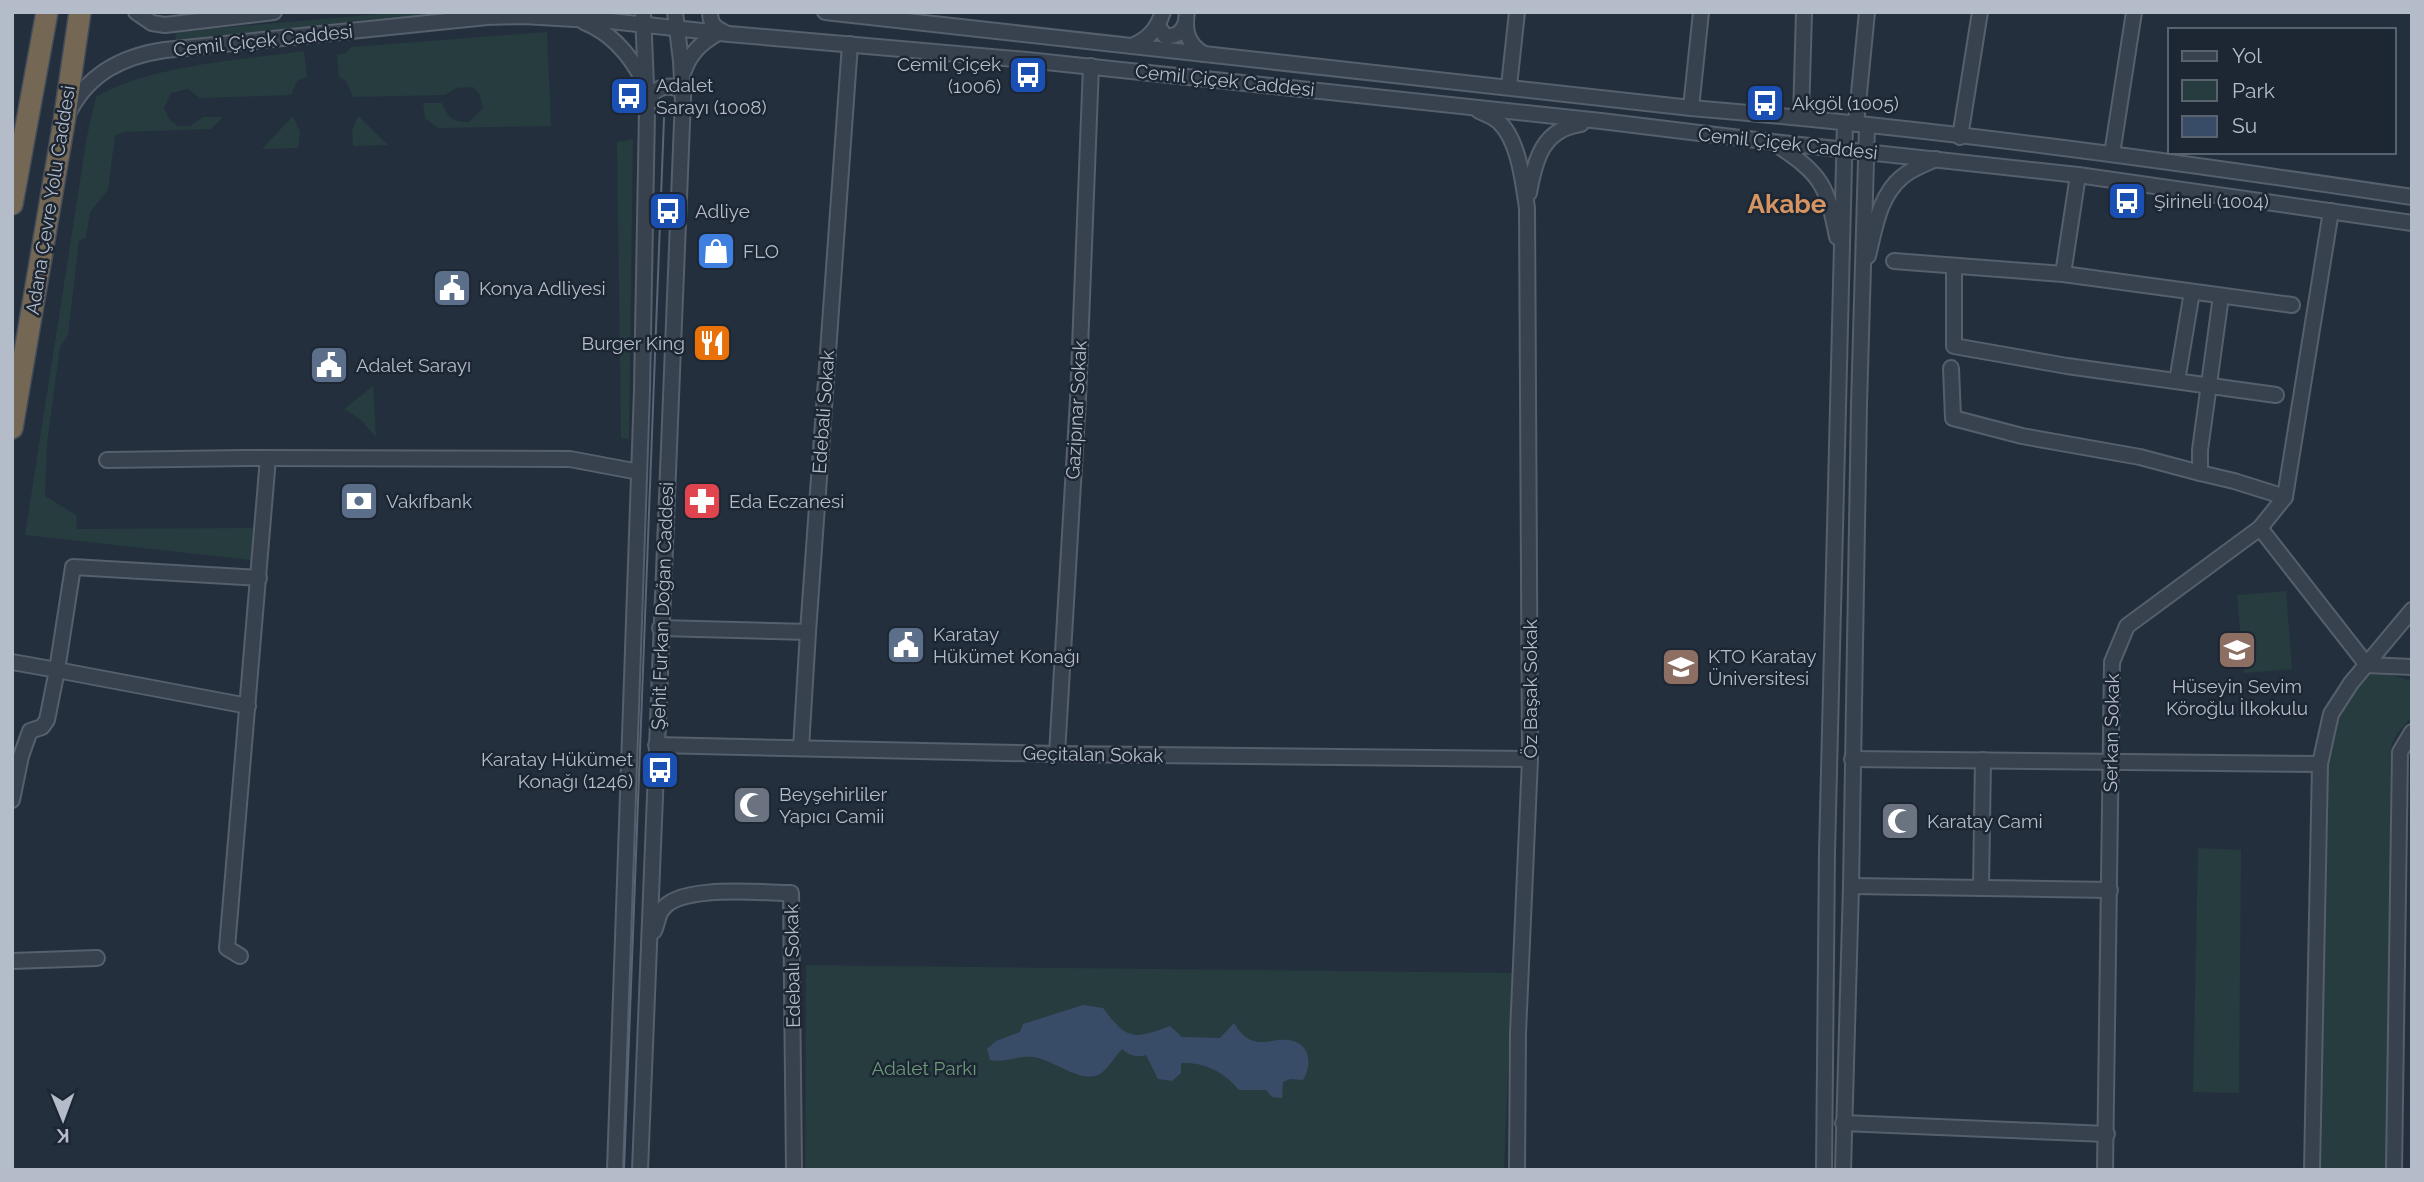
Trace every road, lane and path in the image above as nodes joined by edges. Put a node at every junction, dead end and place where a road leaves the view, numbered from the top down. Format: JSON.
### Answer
{"nodes":[{"id":1,"x":47,"y":12,"type":"edge"},
{"id":2,"x":80,"y":12,"type":"edge"},
{"id":3,"x":136,"y":12,"type":"edge"},
{"id":4,"x":274,"y":12,"type":"edge"},
{"id":5,"x":675,"y":12,"type":"edge"},
{"id":6,"x":710,"y":12,"type":"edge"},
{"id":7,"x":825,"y":12,"type":"edge"},
{"id":8,"x":1517,"y":12,"type":"edge"},
{"id":9,"x":1701,"y":12,"type":"edge"},
{"id":10,"x":1804,"y":12,"type":"edge"},
{"id":11,"x":1867,"y":12,"type":"edge"},
{"id":12,"x":1980,"y":12,"type":"edge"},
{"id":13,"x":2134,"y":12,"type":"edge"},
{"id":14,"x":643,"y":18,"type":"edge"},
{"id":15,"x":1186,"y":18,"type":"edge"},
{"id":16,"x":576,"y":19,"type":"junction"},
{"id":17,"x":1160,"y":19,"type":"edge"},
{"id":18,"x":164,"y":25,"type":"junction"},
{"id":19,"x":723,"y":33,"type":"junction"},
{"id":20,"x":678,"y":35,"type":"junction"},
{"id":21,"x":850,"y":44,"type":"junction"},
{"id":22,"x":1132,"y":46,"type":"junction"},
{"id":23,"x":166,"y":50,"type":"junction"},
{"id":24,"x":1206,"y":54,"type":"junction"},
{"id":25,"x":1091,"y":66,"type":"junction"},
{"id":26,"x":682,"y":76,"type":"junction"},
{"id":27,"x":646,"y":86,"type":"junction"},
{"id":28,"x":1508,"y":86,"type":"junction"},
{"id":29,"x":683,"y":98,"type":"junction"},
{"id":30,"x":1472,"y":107,"type":"junction"},
{"id":31,"x":1691,"y":108,"type":"junction"},
{"id":32,"x":647,"y":111,"type":"junction"},
{"id":33,"x":1801,"y":117,"type":"junction"},
{"id":34,"x":1601,"y":121,"type":"junction"},
{"id":35,"x":64,"y":122,"type":"junction"},
{"id":36,"x":1856,"y":124,"type":"junction"},
{"id":37,"x":1961,"y":137,"type":"junction"},
{"id":38,"x":1773,"y":142,"type":"junction"},
{"id":39,"x":1845,"y":150,"type":"junction"},
{"id":40,"x":1865,"y":151,"type":"junction"},
{"id":41,"x":2112,"y":154,"type":"junction"},
{"id":42,"x":1936,"y":159,"type":"junction"},
{"id":43,"x":2078,"y":175,"type":"junction"},
{"id":44,"x":2412,"y":197,"type":"edge"},
{"id":45,"x":12,"y":204,"type":"edge"},
{"id":46,"x":1527,"y":208,"type":"junction"},
{"id":47,"x":2331,"y":211,"type":"junction"},
{"id":48,"x":2412,"y":223,"type":"edge"},
{"id":49,"x":1895,"y":261,"type":"dead end"},
{"id":50,"x":1843,"y":265,"type":"junction"},
{"id":51,"x":1954,"y":265,"type":"junction"},
{"id":52,"x":2063,"y":274,"type":"junction"},
{"id":53,"x":1862,"y":281,"type":"junction"},
{"id":54,"x":2192,"y":292,"type":"junction"},
{"id":55,"x":2221,"y":296,"type":"junction"},
{"id":56,"x":2292,"y":305,"type":"dead end"},
{"id":57,"x":1951,"y":368,"type":"dead end"},
{"id":58,"x":2177,"y":381,"type":"junction"},
{"id":59,"x":2209,"y":386,"type":"junction"},
{"id":60,"x":2276,"y":395,"type":"dead end"},
{"id":61,"x":12,"y":428,"type":"edge"},
{"id":62,"x":268,"y":458,"type":"junction"},
{"id":63,"x":107,"y":460,"type":"dead end"},
{"id":64,"x":639,"y":472,"type":"junction"},
{"id":65,"x":2200,"y":472,"type":"junction"},
{"id":66,"x":2285,"y":497,"type":"junction"},
{"id":67,"x":2260,"y":528,"type":"junction"},
{"id":68,"x":259,"y":578,"type":"junction"},
{"id":69,"x":2412,"y":610,"type":"edge"},
{"id":70,"x":660,"y":628,"type":"junction"},
{"id":71,"x":807,"y":632,"type":"junction"},
{"id":72,"x":12,"y":662,"type":"edge"},
{"id":73,"x":2367,"y":665,"type":"junction"},
{"id":74,"x":2412,"y":667,"type":"edge"},
{"id":75,"x":57,"y":670,"type":"junction"},
{"id":76,"x":248,"y":706,"type":"junction"},
{"id":77,"x":2412,"y":732,"type":"edge"},
{"id":78,"x":656,"y":745,"type":"junction"},
{"id":79,"x":801,"y":748,"type":"junction"},
{"id":80,"x":1057,"y":754,"type":"junction"},
{"id":81,"x":1530,"y":759,"type":"junction"},
{"id":82,"x":1853,"y":759,"type":"junction"},
{"id":83,"x":1983,"y":761,"type":"junction"},
{"id":84,"x":2111,"y":762,"type":"junction"},
{"id":85,"x":2320,"y":764,"type":"junction"},
{"id":86,"x":12,"y":800,"type":"edge"},
{"id":87,"x":1851,"y":886,"type":"junction"},
{"id":88,"x":1981,"y":888,"type":"junction"},
{"id":89,"x":2110,"y":890,"type":"junction"},
{"id":90,"x":649,"y":948,"type":"junction"},
{"id":91,"x":240,"y":956,"type":"dead end"},
{"id":92,"x":97,"y":958,"type":"dead end"},
{"id":93,"x":12,"y":961,"type":"edge"},
{"id":94,"x":1843,"y":1123,"type":"junction"},
{"id":95,"x":2107,"y":1134,"type":"junction"},
{"id":96,"x":615,"y":1170,"type":"edge"},
{"id":97,"x":640,"y":1170,"type":"edge"},
{"id":98,"x":794,"y":1170,"type":"edge"},
{"id":99,"x":1517,"y":1170,"type":"edge"},
{"id":100,"x":1824,"y":1170,"type":"edge"},
{"id":101,"x":1843,"y":1170,"type":"edge"},
{"id":102,"x":2105,"y":1170,"type":"edge"},
{"id":103,"x":2312,"y":1170,"type":"edge"},
{"id":104,"x":2394,"y":1170,"type":"edge"}],
"edges":[{"from":1,"to":45,"type":"highway","name":"Adana Çevre Yolu Caddesi"},
{"from":2,"to":35,"type":"highway","name":"Adana Çevre Yolu Caddesi"},
{"from":3,"to":18,"type":"street","name":"Cemil Çiçek Caddesi"},
{"from":4,"to":18,"type":"street","name":"Cemil Çiçek Caddesi"},
{"from":5,"to":20,"type":"street","name":"Şehit Furkan Doğan Caddesi"},
{"from":6,"to":19,"type":"street"},
{"from":7,"to":22,"type":"street","name":"Cemil Çiçek Caddesi"},
{"from":8,"to":28,"type":"street"},
{"from":9,"to":31,"type":"street"},
{"from":10,"to":33,"type":"street"},
{"from":11,"to":36,"type":"street"},
{"from":12,"to":37,"type":"street"},
{"from":13,"to":41,"type":"street"},
{"from":14,"to":16,"type":"street","name":"Cemil Çiçek Caddesi"},
{"from":14,"to":20,"type":"street","name":"Cemil Çiçek Caddesi"},
{"from":14,"to":27,"type":"street","name":"Şehit Furkan Doğan Caddesi"},
{"from":15,"to":17,"type":"street"},
{"from":15,"to":24,"type":"street"},
{"from":16,"to":23,"type":"street","name":"Cemil Çiçek Caddesi"},
{"from":16,"to":27,"type":"street"},
{"from":17,"to":22,"type":"street"},
{"from":18,"to":23,"type":"street"},
{"from":19,"to":20,"type":"street","name":"Cemil Çiçek Caddesi"},
{"from":19,"to":21,"type":"street","name":"Cemil Çiçek Caddesi"},
{"from":19,"to":26,"type":"street"},
{"from":20,"to":26,"type":"street","name":"Şehit Furkan Doğan Caddesi"},
{"from":21,"to":25,"type":"street","name":"Cemil Çiçek Caddesi"},
{"from":21,"to":71,"type":"street","name":"Edebali Sokak"},
{"from":22,"to":24,"type":"street","name":"Cemil Çiçek Caddesi"},
{"from":23,"to":35,"type":"street","name":"Cemil Çiçek Caddesi"},
{"from":24,"to":28,"type":"street","name":"Cemil Çiçek Caddesi"},
{"from":25,"to":30,"type":"street","name":"Cemil Çiçek Caddesi"},
{"from":25,"to":80,"type":"street","name":"Gazipınar Sokak"},
{"from":26,"to":29,"type":"street","name":"Şehit Furkan Doğan Caddesi"},
{"from":27,"to":32,"type":"street","name":"Şehit Furkan Doğan Caddesi"},
{"from":28,"to":31,"type":"street","name":"Cemil Çiçek Caddesi"},
{"from":29,"to":32,"type":"street"},
{"from":29,"to":70,"type":"street","name":"Şehit Furkan Doğan Caddesi"},
{"from":30,"to":34,"type":"street","name":"Cemil Çiçek Caddesi"},
{"from":30,"to":46,"type":"street"},
{"from":31,"to":33,"type":"street","name":"Cemil Çiçek Caddesi"},
{"from":32,"to":64,"type":"street","name":"Şehit Furkan Doğan Caddesi"},
{"from":33,"to":36,"type":"street","name":"Cemil Çiçek Caddesi"},
{"from":34,"to":38,"type":"street","name":"Cemil Çiçek Caddesi"},
{"from":34,"to":46,"type":"street"},
{"from":35,"to":61,"type":"highway","name":"Adana Çevre Yolu Caddesi"},
{"from":36,"to":37,"type":"street","name":"Cemil Çiçek Caddesi"},
{"from":36,"to":39,"type":"street"},
{"from":36,"to":40,"type":"street"},
{"from":37,"to":41,"type":"street","name":"Cemil Çiçek Caddesi"},
{"from":38,"to":39,"type":"street","name":"Cemil Çiçek Caddesi"},
{"from":38,"to":50,"type":"street"},
{"from":39,"to":40,"type":"street","name":"Cemil Çiçek Caddesi"},
{"from":39,"to":50,"type":"street"},
{"from":40,"to":42,"type":"street","name":"Cemil Çiçek Caddesi"},
{"from":40,"to":53,"type":"street"},
{"from":41,"to":44,"type":"street","name":"Cemil Çiçek Caddesi"},
{"from":42,"to":43,"type":"street","name":"Cemil Çiçek Caddesi"},
{"from":42,"to":53,"type":"street"},
{"from":43,"to":47,"type":"street","name":"Cemil Çiçek Caddesi"},
{"from":43,"to":52,"type":"street"},
{"from":46,"to":81,"type":"street","name":"Öz Başak Sokak"},
{"from":47,"to":48,"type":"street","name":"Cemil Çiçek Caddesi"},
{"from":47,"to":66,"type":"street","name":"Serkan Sokak"},
{"from":49,"to":51,"type":"street"},
{"from":50,"to":100,"type":"street"},
{"from":51,"to":52,"type":"street"},
{"from":51,"to":58,"type":"street"},
{"from":52,"to":54,"type":"street"},
{"from":53,"to":82,"type":"street"},
{"from":54,"to":55,"type":"street"},
{"from":54,"to":58,"type":"street"},
{"from":55,"to":56,"type":"street"},
{"from":55,"to":59,"type":"street"},
{"from":57,"to":65,"type":"street"},
{"from":58,"to":59,"type":"street"},
{"from":59,"to":60,"type":"street"},
{"from":59,"to":65,"type":"street"},
{"from":62,"to":63,"type":"street"},
{"from":62,"to":64,"type":"street"},
{"from":62,"to":68,"type":"street"},
{"from":64,"to":96,"type":"street","name":"Şehit Furkan Doğan Caddesi"},
{"from":65,"to":66,"type":"street"},
{"from":66,"to":67,"type":"street","name":"Serkan Sokak"},
{"from":67,"to":73,"type":"street"},
{"from":67,"to":84,"type":"street","name":"Serkan Sokak"},
{"from":68,"to":75,"type":"street"},
{"from":68,"to":76,"type":"street"},
{"from":69,"to":73,"type":"street"},
{"from":70,"to":71,"type":"street"},
{"from":70,"to":78,"type":"street","name":"Şehit Furkan Doğan Caddesi"},
{"from":71,"to":79,"type":"street","name":"Edebali Sokak"},
{"from":72,"to":75,"type":"street"},
{"from":73,"to":74,"type":"street"},
{"from":73,"to":85,"type":"street"},
{"from":75,"to":76,"type":"street"},
{"from":75,"to":86,"type":"street"},
{"from":76,"to":91,"type":"street"},
{"from":77,"to":104,"type":"street"},
{"from":78,"to":79,"type":"street","name":"Geçitalan Sokak"},
{"from":78,"to":90,"type":"street","name":"Şehit Furkan Doğan Caddesi"},
{"from":79,"to":80,"type":"street","name":"Geçitalan Sokak"},
{"from":80,"to":81,"type":"street","name":"Geçitalan Sokak"},
{"from":81,"to":99,"type":"street","name":"Öz Başak Sokak"},
{"from":82,"to":83,"type":"street"},
{"from":82,"to":87,"type":"street"},
{"from":83,"to":84,"type":"street"},
{"from":83,"to":88,"type":"street"},
{"from":84,"to":85,"type":"street"},
{"from":84,"to":89,"type":"street","name":"Serkan Sokak"},
{"from":85,"to":103,"type":"street"},
{"from":87,"to":88,"type":"street"},
{"from":87,"to":89,"type":"street"},
{"from":87,"to":94,"type":"street"},
{"from":88,"to":89,"type":"street"},
{"from":89,"to":95,"type":"street","name":"Serkan Sokak"},
{"from":90,"to":97,"type":"street","name":"Şehit Furkan Doğan Caddesi"},
{"from":90,"to":98,"type":"street","name":"Edebalı Sokak"},
{"from":92,"to":93,"type":"street"},
{"from":94,"to":95,"type":"street"},
{"from":94,"to":101,"type":"street"},
{"from":95,"to":102,"type":"street","name":"Serkan Sokak"}]}
